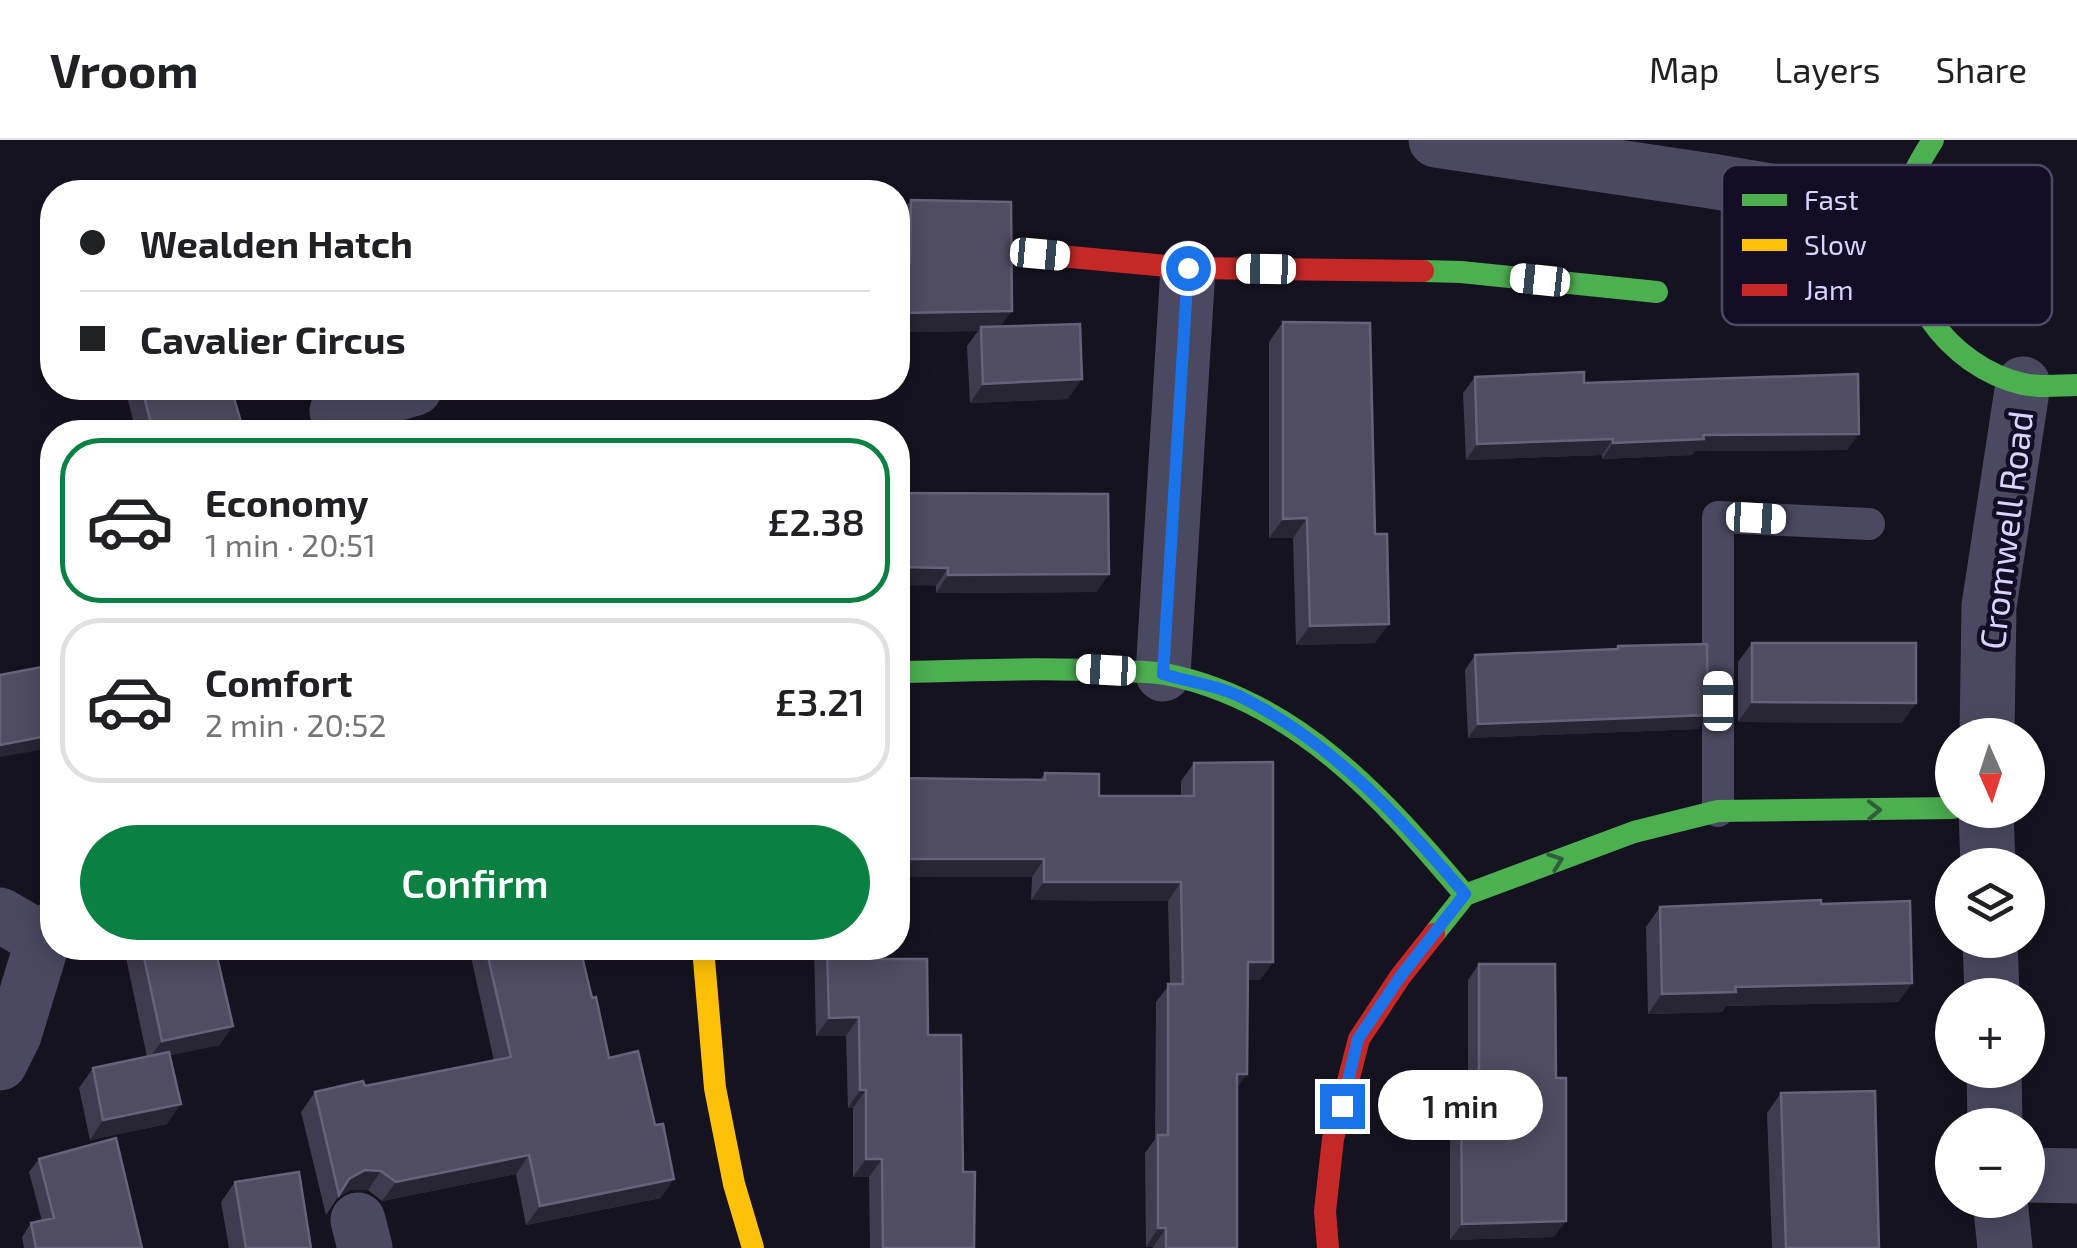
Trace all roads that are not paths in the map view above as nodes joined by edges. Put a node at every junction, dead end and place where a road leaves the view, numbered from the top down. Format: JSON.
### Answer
{"nodes":[{"id":1,"x":1436,"y":140,"type":"edge"},
{"id":2,"x":1932,"y":140,"type":"edge"},
{"id":3,"x":1916,"y":165,"type":"edge"},
{"id":4,"x":1722,"y":183,"type":"edge"},
{"id":5,"x":1040,"y":254,"type":"dead end"},
{"id":6,"x":1188,"y":268,"type":"junction"},
{"id":7,"x":1657,"y":292,"type":"dead end"},
{"id":8,"x":1932,"y":325,"type":"edge"},
{"id":9,"x":2022,"y":384,"type":"junction"},
{"id":10,"x":2077,"y":385,"type":"edge"},
{"id":11,"x":372,"y":400,"type":"edge"},
{"id":12,"x":336,"y":410,"type":"edge"},
{"id":13,"x":1869,"y":524,"type":"dead end"},
{"id":14,"x":910,"y":672,"type":"edge"},
{"id":15,"x":1163,"y":674,"type":"junction"},
{"id":16,"x":1987,"y":718,"type":"edge"},
{"id":17,"x":1935,"y":808,"type":"edge"},
{"id":18,"x":1718,"y":812,"type":"junction"},
{"id":19,"x":1465,"y":894,"type":"junction"},
{"id":20,"x":32,"y":928,"type":"edge"},
{"id":21,"x":705,"y":960,"type":"edge"},
{"id":22,"x":0,"y":1063,"type":"edge"},
{"id":23,"x":2045,"y":1175,"type":"edge"},
{"id":24,"x":2077,"y":1176,"type":"edge"},
{"id":25,"x":2002,"y":1218,"type":"edge"},
{"id":26,"x":753,"y":1248,"type":"edge"},
{"id":27,"x":1328,"y":1248,"type":"edge"},
{"id":28,"x":2005,"y":1248,"type":"edge"}],
"edges":[{"from":1,"to":4,"type":"street"},
{"from":2,"to":3,"type":"street"},
{"from":5,"to":6,"type":"street"},
{"from":6,"to":7,"type":"street"},
{"from":6,"to":15,"type":"street"},
{"from":8,"to":9,"type":"street"},
{"from":9,"to":10,"type":"street"},
{"from":9,"to":16,"type":"street","name":"Cromwell Road"},
{"from":11,"to":12,"type":"street"},
{"from":13,"to":18,"type":"lane"},
{"from":14,"to":15,"type":"street"},
{"from":15,"to":19,"type":"street"},
{"from":18,"to":17,"type":"street","one_way":true},
{"from":19,"to":18,"type":"street","one_way":true},
{"from":19,"to":27,"type":"street"},
{"from":20,"to":22,"type":"street"},
{"from":21,"to":26,"type":"street"},
{"from":23,"to":24,"type":"street"},
{"from":25,"to":28,"type":"street"}]}
